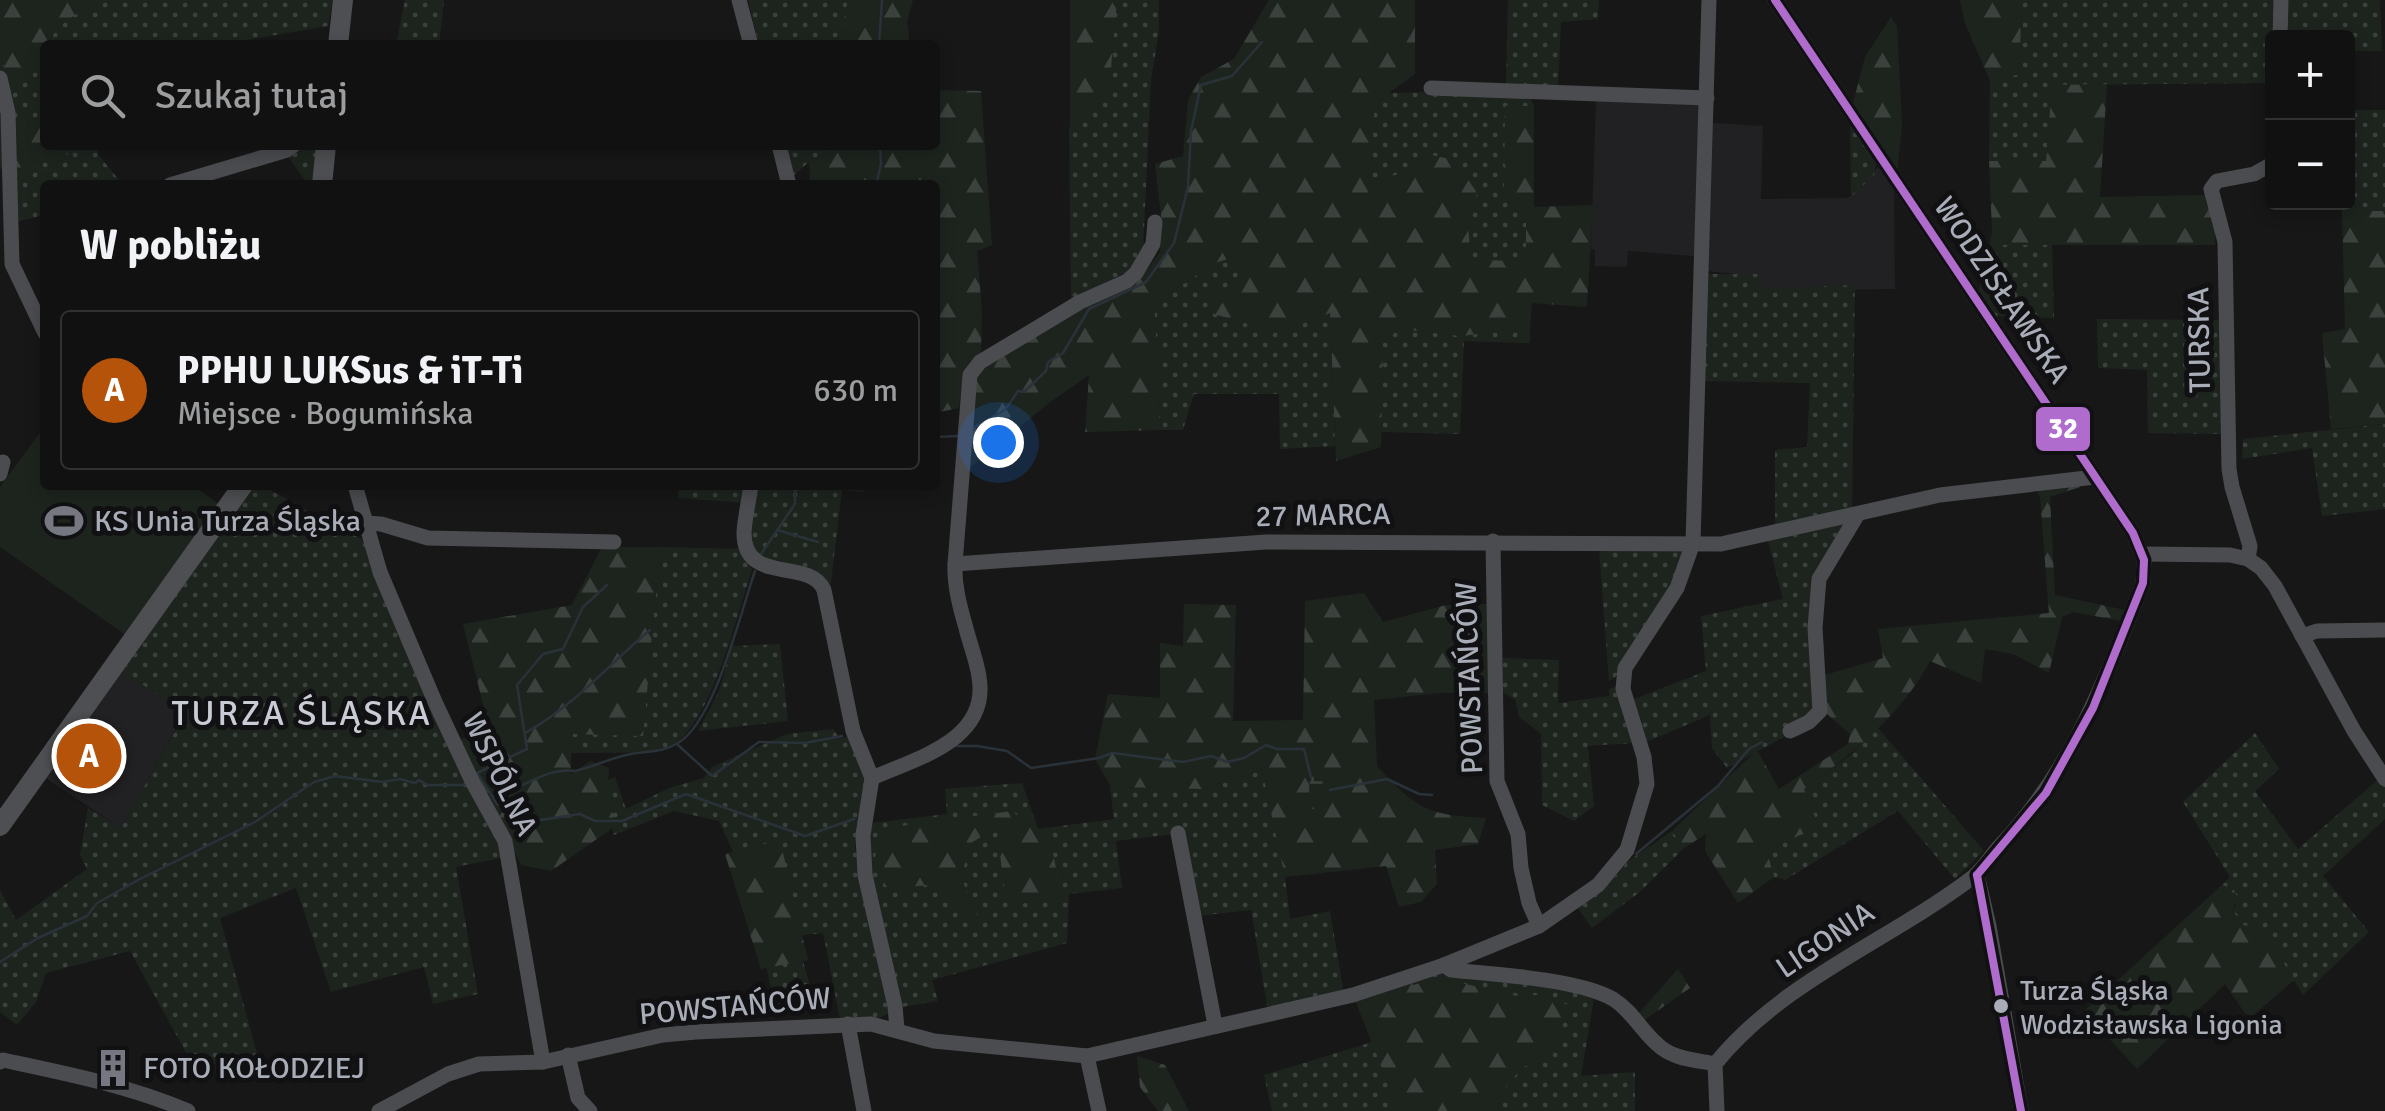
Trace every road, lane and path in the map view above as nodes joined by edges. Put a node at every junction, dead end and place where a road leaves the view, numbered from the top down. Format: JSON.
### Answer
{"nodes":[{"id":1,"x":343,"y":0,"type":"edge"},
{"id":2,"x":740,"y":0,"type":"edge"},
{"id":3,"x":1709,"y":0,"type":"edge"},
{"id":4,"x":1776,"y":0,"type":"edge"},
{"id":5,"x":2281,"y":0,"type":"edge"},
{"id":6,"x":2280,"y":30,"type":"edge"},
{"id":7,"x":339,"y":40,"type":"edge"},
{"id":8,"x":750,"y":40,"type":"edge"},
{"id":9,"x":0,"y":78,"type":"edge"},
{"id":10,"x":1431,"y":88,"type":"dead end"},
{"id":11,"x":1707,"y":98,"type":"junction"},
{"id":12,"x":287,"y":150,"type":"edge"},
{"id":13,"x":326,"y":150,"type":"edge"},
{"id":14,"x":780,"y":150,"type":"edge"},
{"id":15,"x":2265,"y":168,"type":"edge"},
{"id":16,"x":187,"y":180,"type":"edge"},
{"id":17,"x":322,"y":180,"type":"edge"},
{"id":18,"x":788,"y":180,"type":"edge"},
{"id":19,"x":1154,"y":222,"type":"dead end"},
{"id":20,"x":40,"y":323,"type":"edge"},
{"id":21,"x":2095,"y":477,"type":"junction"},
{"id":22,"x":238,"y":490,"type":"edge"},
{"id":23,"x":355,"y":490,"type":"edge"},
{"id":24,"x":751,"y":490,"type":"edge"},
{"id":25,"x":1858,"y":514,"type":"junction"},
{"id":26,"x":365,"y":522,"type":"junction"},
{"id":27,"x":1493,"y":541,"type":"junction"},
{"id":28,"x":614,"y":542,"type":"dead end"},
{"id":29,"x":1693,"y":542,"type":"junction"},
{"id":30,"x":2143,"y":554,"type":"junction"},
{"id":31,"x":2248,"y":559,"type":"junction"},
{"id":32,"x":955,"y":564,"type":"junction"},
{"id":33,"x":2385,"y":630,"type":"edge"},
{"id":34,"x":2302,"y":636,"type":"junction"},
{"id":35,"x":1790,"y":730,"type":"dead end"},
{"id":36,"x":872,"y":778,"type":"junction"},
{"id":37,"x":2385,"y":779,"type":"edge"},
{"id":38,"x":0,"y":826,"type":"edge"},
{"id":39,"x":1178,"y":834,"type":"dead end"},
{"id":40,"x":1976,"y":875,"type":"junction"},
{"id":41,"x":1539,"y":926,"type":"junction"},
{"id":42,"x":1444,"y":965,"type":"junction"},
{"id":43,"x":848,"y":1024,"type":"junction"},
{"id":44,"x":1215,"y":1025,"type":"junction"},
{"id":45,"x":896,"y":1029,"type":"junction"},
{"id":46,"x":568,"y":1055,"type":"junction"},
{"id":47,"x":1088,"y":1056,"type":"junction"},
{"id":48,"x":0,"y":1062,"type":"edge"},
{"id":49,"x":542,"y":1062,"type":"junction"},
{"id":50,"x":1715,"y":1064,"type":"junction"},
{"id":51,"x":188,"y":1111,"type":"edge"},
{"id":52,"x":380,"y":1111,"type":"edge"},
{"id":53,"x":590,"y":1111,"type":"edge"},
{"id":54,"x":864,"y":1111,"type":"edge"},
{"id":55,"x":1100,"y":1111,"type":"edge"},
{"id":56,"x":1717,"y":1111,"type":"edge"},
{"id":57,"x":2021,"y":1111,"type":"edge"}],
"edges":[{"from":1,"to":7,"type":"main road"},
{"from":2,"to":8,"type":"street"},
{"from":3,"to":11,"type":"street"},
{"from":4,"to":21,"type":"street","name":"WODZISŁAWSKA"},
{"from":5,"to":6,"type":"street"},
{"from":9,"to":20,"type":"street"},
{"from":10,"to":11,"type":"street"},
{"from":11,"to":29,"type":"street"},
{"from":12,"to":16,"type":"street"},
{"from":13,"to":17,"type":"main road"},
{"from":14,"to":18,"type":"street"},
{"from":15,"to":31,"type":"street","name":"TURSKA"},
{"from":19,"to":32,"type":"street"},
{"from":21,"to":25,"type":"street"},
{"from":21,"to":30,"type":"street","name":"WODZISŁAWSKA"},
{"from":22,"to":38,"type":"main road"},
{"from":23,"to":26,"type":"street","name":"WSPÓLNA"},
{"from":24,"to":36,"type":"street"},
{"from":25,"to":29,"type":"street"},
{"from":25,"to":35,"type":"street"},
{"from":26,"to":28,"type":"street"},
{"from":26,"to":49,"type":"street","name":"WSPÓLNA"},
{"from":27,"to":29,"type":"street","name":"27 MARCA"},
{"from":27,"to":32,"type":"street","name":"27 MARCA"},
{"from":27,"to":41,"type":"street","name":"POWSTAŃCÓW"},
{"from":29,"to":41,"type":"street","name":"POWSTAŃCÓW"},
{"from":30,"to":31,"type":"street"},
{"from":30,"to":40,"type":"street"},
{"from":31,"to":34,"type":"street","name":"TURSKA"},
{"from":32,"to":36,"type":"street"},
{"from":33,"to":34,"type":"street"},
{"from":34,"to":37,"type":"street","name":"TURSKA"},
{"from":36,"to":45,"type":"street"},
{"from":39,"to":44,"type":"street"},
{"from":40,"to":50,"type":"street","name":"LIGONIA"},
{"from":40,"to":57,"type":"street"},
{"from":41,"to":42,"type":"street","name":"POWSTAŃCÓW"},
{"from":42,"to":44,"type":"street","name":"POWSTAŃCÓW"},
{"from":42,"to":50,"type":"street"},
{"from":43,"to":45,"type":"street","name":"POWSTAŃCÓW"},
{"from":43,"to":46,"type":"street","name":"POWSTAŃCÓW"},
{"from":43,"to":54,"type":"street","name":"POWSTAŃCÓW"},
{"from":44,"to":47,"type":"street","name":"POWSTAŃCÓW"},
{"from":45,"to":47,"type":"street","name":"POWSTAŃCÓW"},
{"from":46,"to":49,"type":"street","name":"POWSTAŃCÓW"},
{"from":46,"to":53,"type":"street"},
{"from":47,"to":55,"type":"street"},
{"from":48,"to":51,"type":"street"},
{"from":49,"to":52,"type":"street","name":"POWSTAŃCÓW"},
{"from":50,"to":56,"type":"street"}]}
